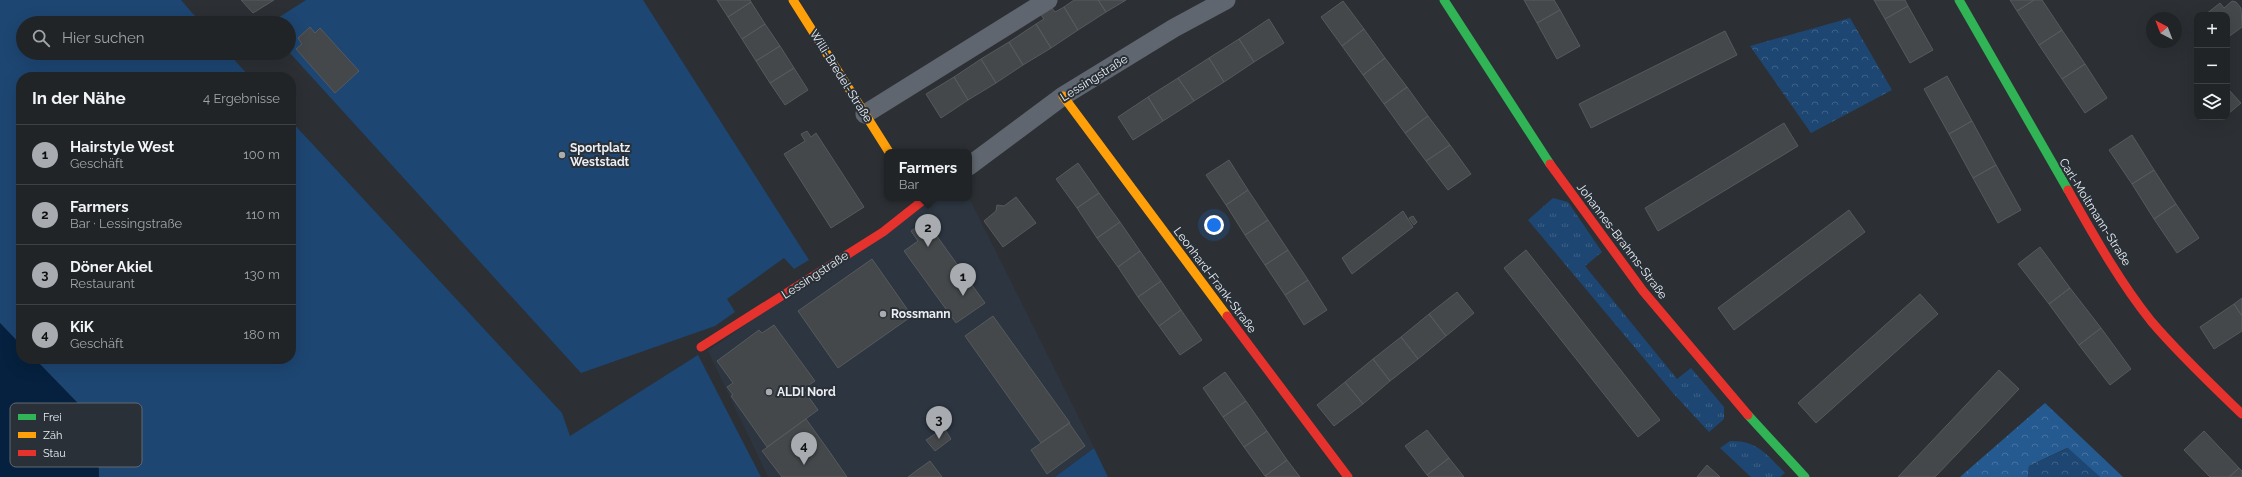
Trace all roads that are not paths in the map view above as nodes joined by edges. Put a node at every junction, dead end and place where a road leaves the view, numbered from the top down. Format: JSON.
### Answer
{"nodes":[{"id":1,"x":793,"y":0,"type":"edge"},
{"id":2,"x":1048,"y":0,"type":"edge"},
{"id":3,"x":1226,"y":0,"type":"edge"},
{"id":4,"x":1444,"y":0,"type":"edge"},
{"id":5,"x":1959,"y":0,"type":"edge"},
{"id":6,"x":1063,"y":96,"type":"junction"},
{"id":7,"x":865,"y":114,"type":"junction"},
{"id":8,"x":887,"y":149,"type":"edge"},
{"id":9,"x":972,"y":164,"type":"edge"},
{"id":10,"x":919,"y":201,"type":"edge"},
{"id":11,"x":701,"y":347,"type":"dead end"},
{"id":12,"x":2242,"y":414,"type":"edge"},
{"id":13,"x":1348,"y":477,"type":"edge"},
{"id":14,"x":1805,"y":477,"type":"edge"}],
"edges":[{"from":1,"to":7,"type":"street","name":"Willi-Bredel-Straße"},
{"from":2,"to":7,"type":"street"},
{"from":3,"to":6,"type":"street","name":"Lessingstraße"},
{"from":4,"to":14,"type":"street","name":"Johannes-Brahms-Straße"},
{"from":5,"to":12,"type":"street","name":"Carl-Moltmann-Straße"},
{"from":6,"to":9,"type":"street","name":"Lessingstraße"},
{"from":6,"to":13,"type":"street","name":"Leonhard-Frank-Straße"},
{"from":7,"to":8,"type":"street","name":"Willi-Bredel-Straße"},
{"from":10,"to":11,"type":"street","name":"Lessingstraße"}]}
